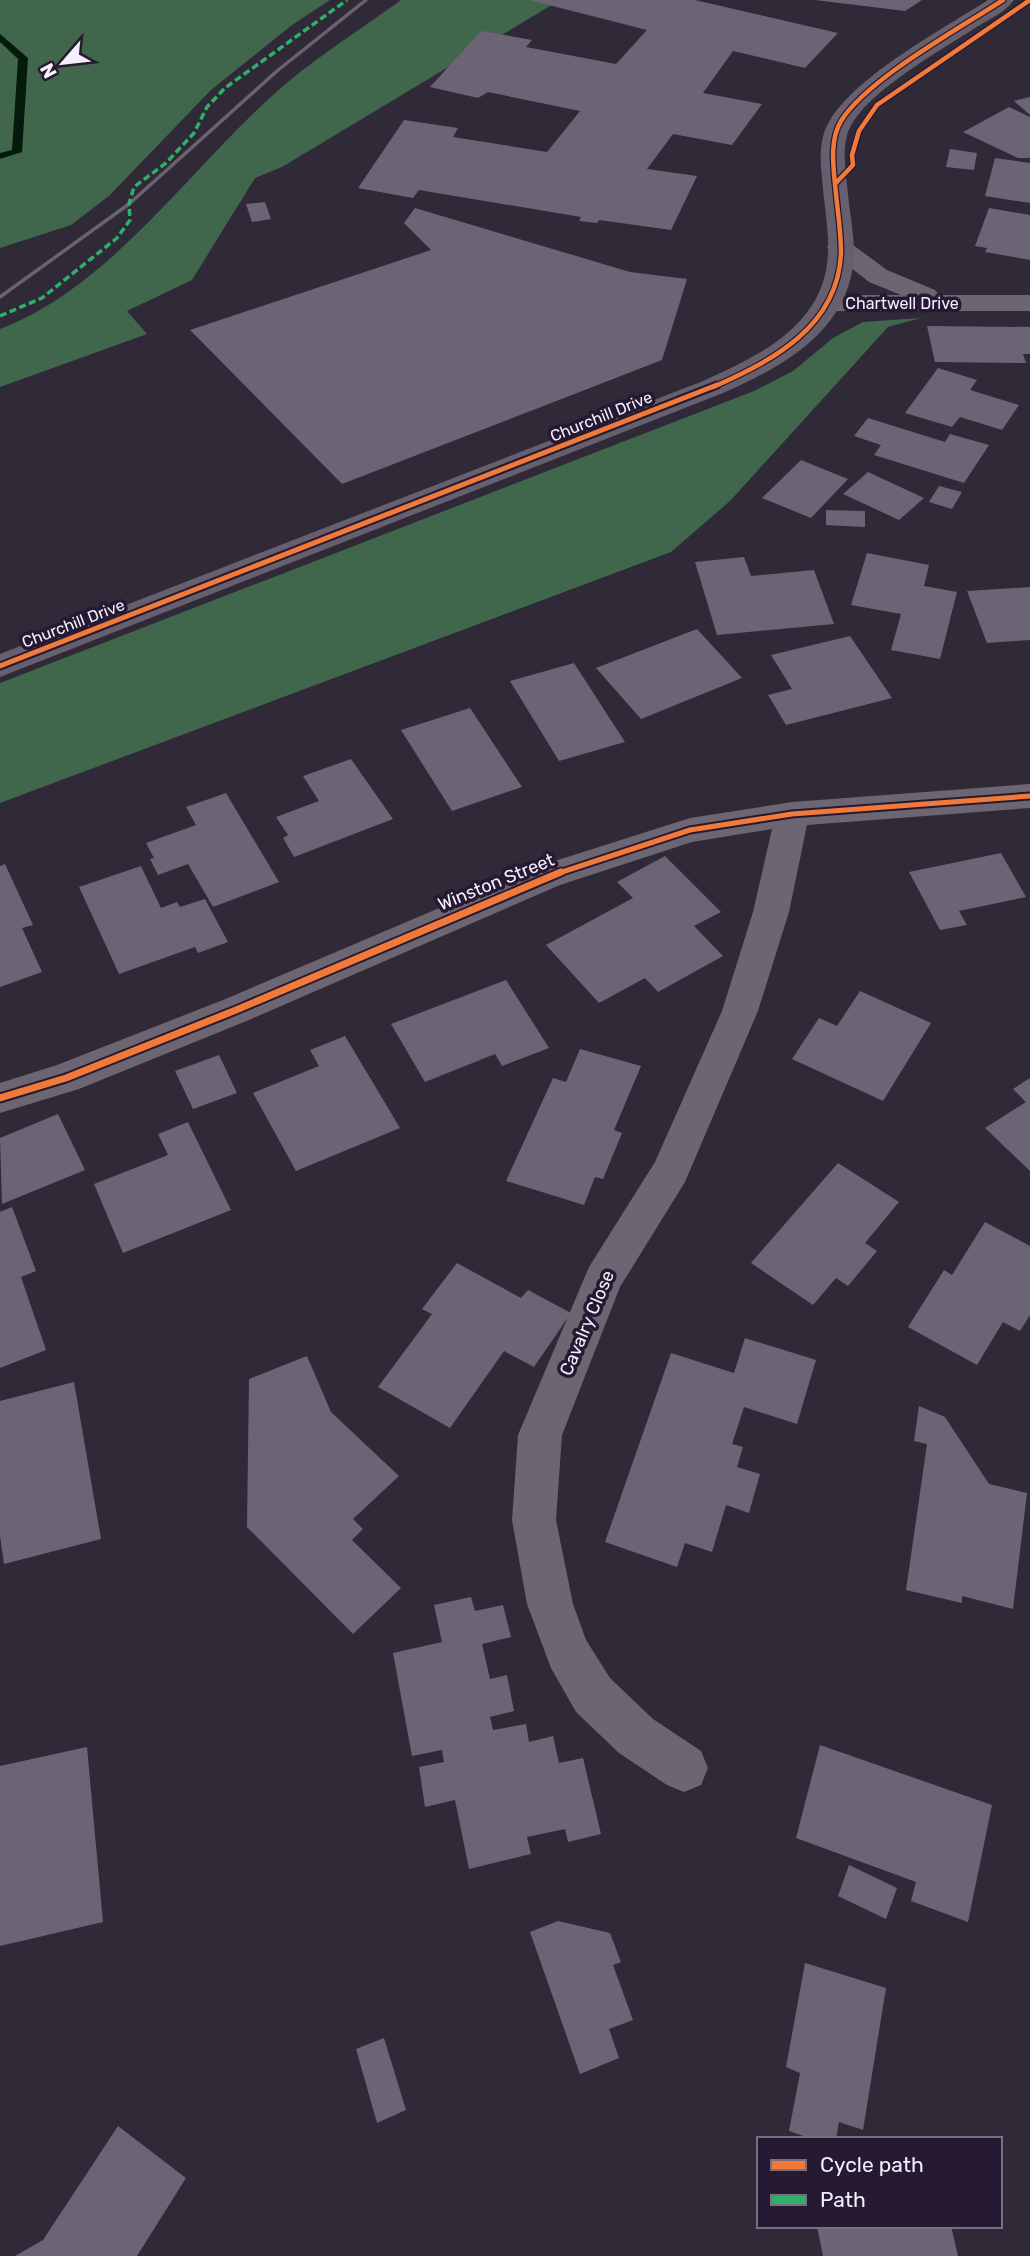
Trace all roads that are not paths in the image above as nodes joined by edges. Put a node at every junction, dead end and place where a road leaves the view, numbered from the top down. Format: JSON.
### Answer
{"nodes":[{"id":1,"x":1003,"y":0,"type":"edge"},
{"id":2,"x":841,"y":247,"type":"junction"},
{"id":3,"x":829,"y":303,"type":"junction"},
{"id":4,"x":1030,"y":303,"type":"edge"},
{"id":5,"x":975,"y":304,"type":"junction"},
{"id":6,"x":0,"y":666,"type":"edge"},
{"id":7,"x":1030,"y":796,"type":"edge"},
{"id":8,"x":792,"y":814,"type":"junction"},
{"id":9,"x":0,"y":1098,"type":"edge"},
{"id":10,"x":684,"y":1768,"type":"dead end"}],
"edges":[{"from":1,"to":2,"type":"main road","name":"Churchill Drive"},
{"from":2,"to":3,"type":"main road","name":"Churchill Drive"},
{"from":2,"to":5,"type":"street","name":"Chartwell Drive"},
{"from":3,"to":5,"type":"street","name":"Chartwell Drive"},
{"from":3,"to":6,"type":"main road","name":"Churchill Drive"},
{"from":4,"to":5,"type":"street","name":"Chartwell Drive"},
{"from":7,"to":8,"type":"street","name":"Winston Street"},
{"from":8,"to":9,"type":"street","name":"Winston Street"},
{"from":8,"to":10,"type":"street","name":"Cavalry Close"}]}
